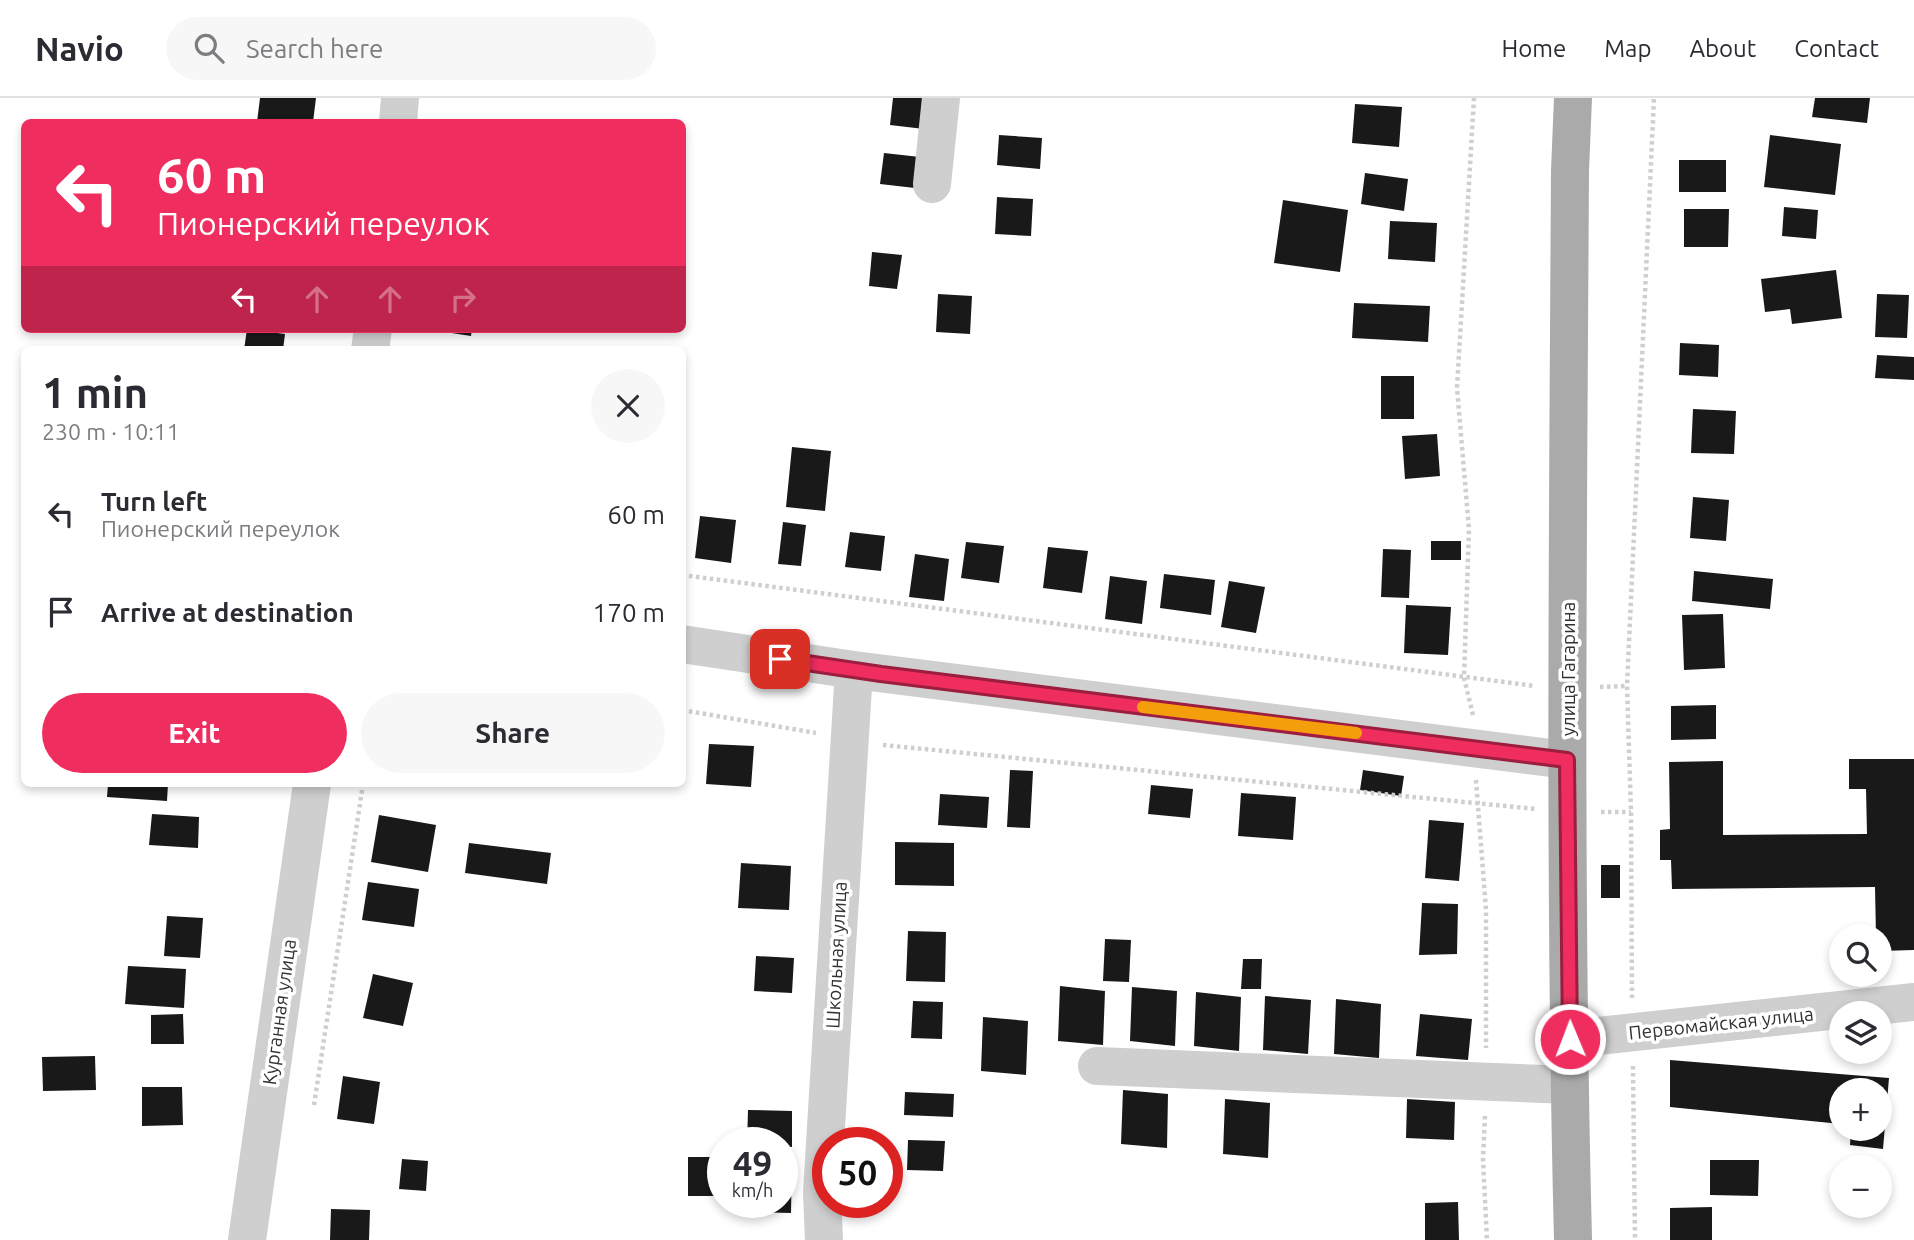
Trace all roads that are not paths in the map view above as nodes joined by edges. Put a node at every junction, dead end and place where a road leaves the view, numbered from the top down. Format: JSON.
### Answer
{"nodes":[{"id":1,"x":400,"y":98,"type":"edge"},
{"id":2,"x":941,"y":98,"type":"edge"},
{"id":3,"x":1573,"y":98,"type":"edge"},
{"id":4,"x":398,"y":119,"type":"edge"},
{"id":5,"x":932,"y":184,"type":"dead end"},
{"id":6,"x":686,"y":645,"type":"edge"},
{"id":7,"x":854,"y":670,"type":"junction"},
{"id":8,"x":1567,"y":760,"type":"junction"},
{"id":9,"x":312,"y":787,"type":"edge"},
{"id":10,"x":1914,"y":1002,"type":"edge"},
{"id":11,"x":1570,"y":1039,"type":"junction"},
{"id":12,"x":1097,"y":1066,"type":"dead end"},
{"id":13,"x":1569,"y":1085,"type":"junction"},
{"id":14,"x":247,"y":1240,"type":"edge"},
{"id":15,"x":824,"y":1240,"type":"edge"},
{"id":16,"x":1573,"y":1240,"type":"edge"}],
"edges":[{"from":1,"to":4,"type":"street"},
{"from":2,"to":5,"type":"street"},
{"from":3,"to":8,"type":"main road","name":"улица Гагарина"},
{"from":6,"to":7,"type":"street"},
{"from":7,"to":8,"type":"street"},
{"from":7,"to":15,"type":"street","name":"Школьная улица"},
{"from":8,"to":11,"type":"main road","name":"улица Гагарина"},
{"from":9,"to":14,"type":"street","name":"Курганная улица"},
{"from":10,"to":11,"type":"street","name":"Первомайская улица"},
{"from":11,"to":13,"type":"main road","name":"улица Гагарина"},
{"from":12,"to":13,"type":"street"},
{"from":13,"to":16,"type":"main road","name":"улица Гагарина"}]}
